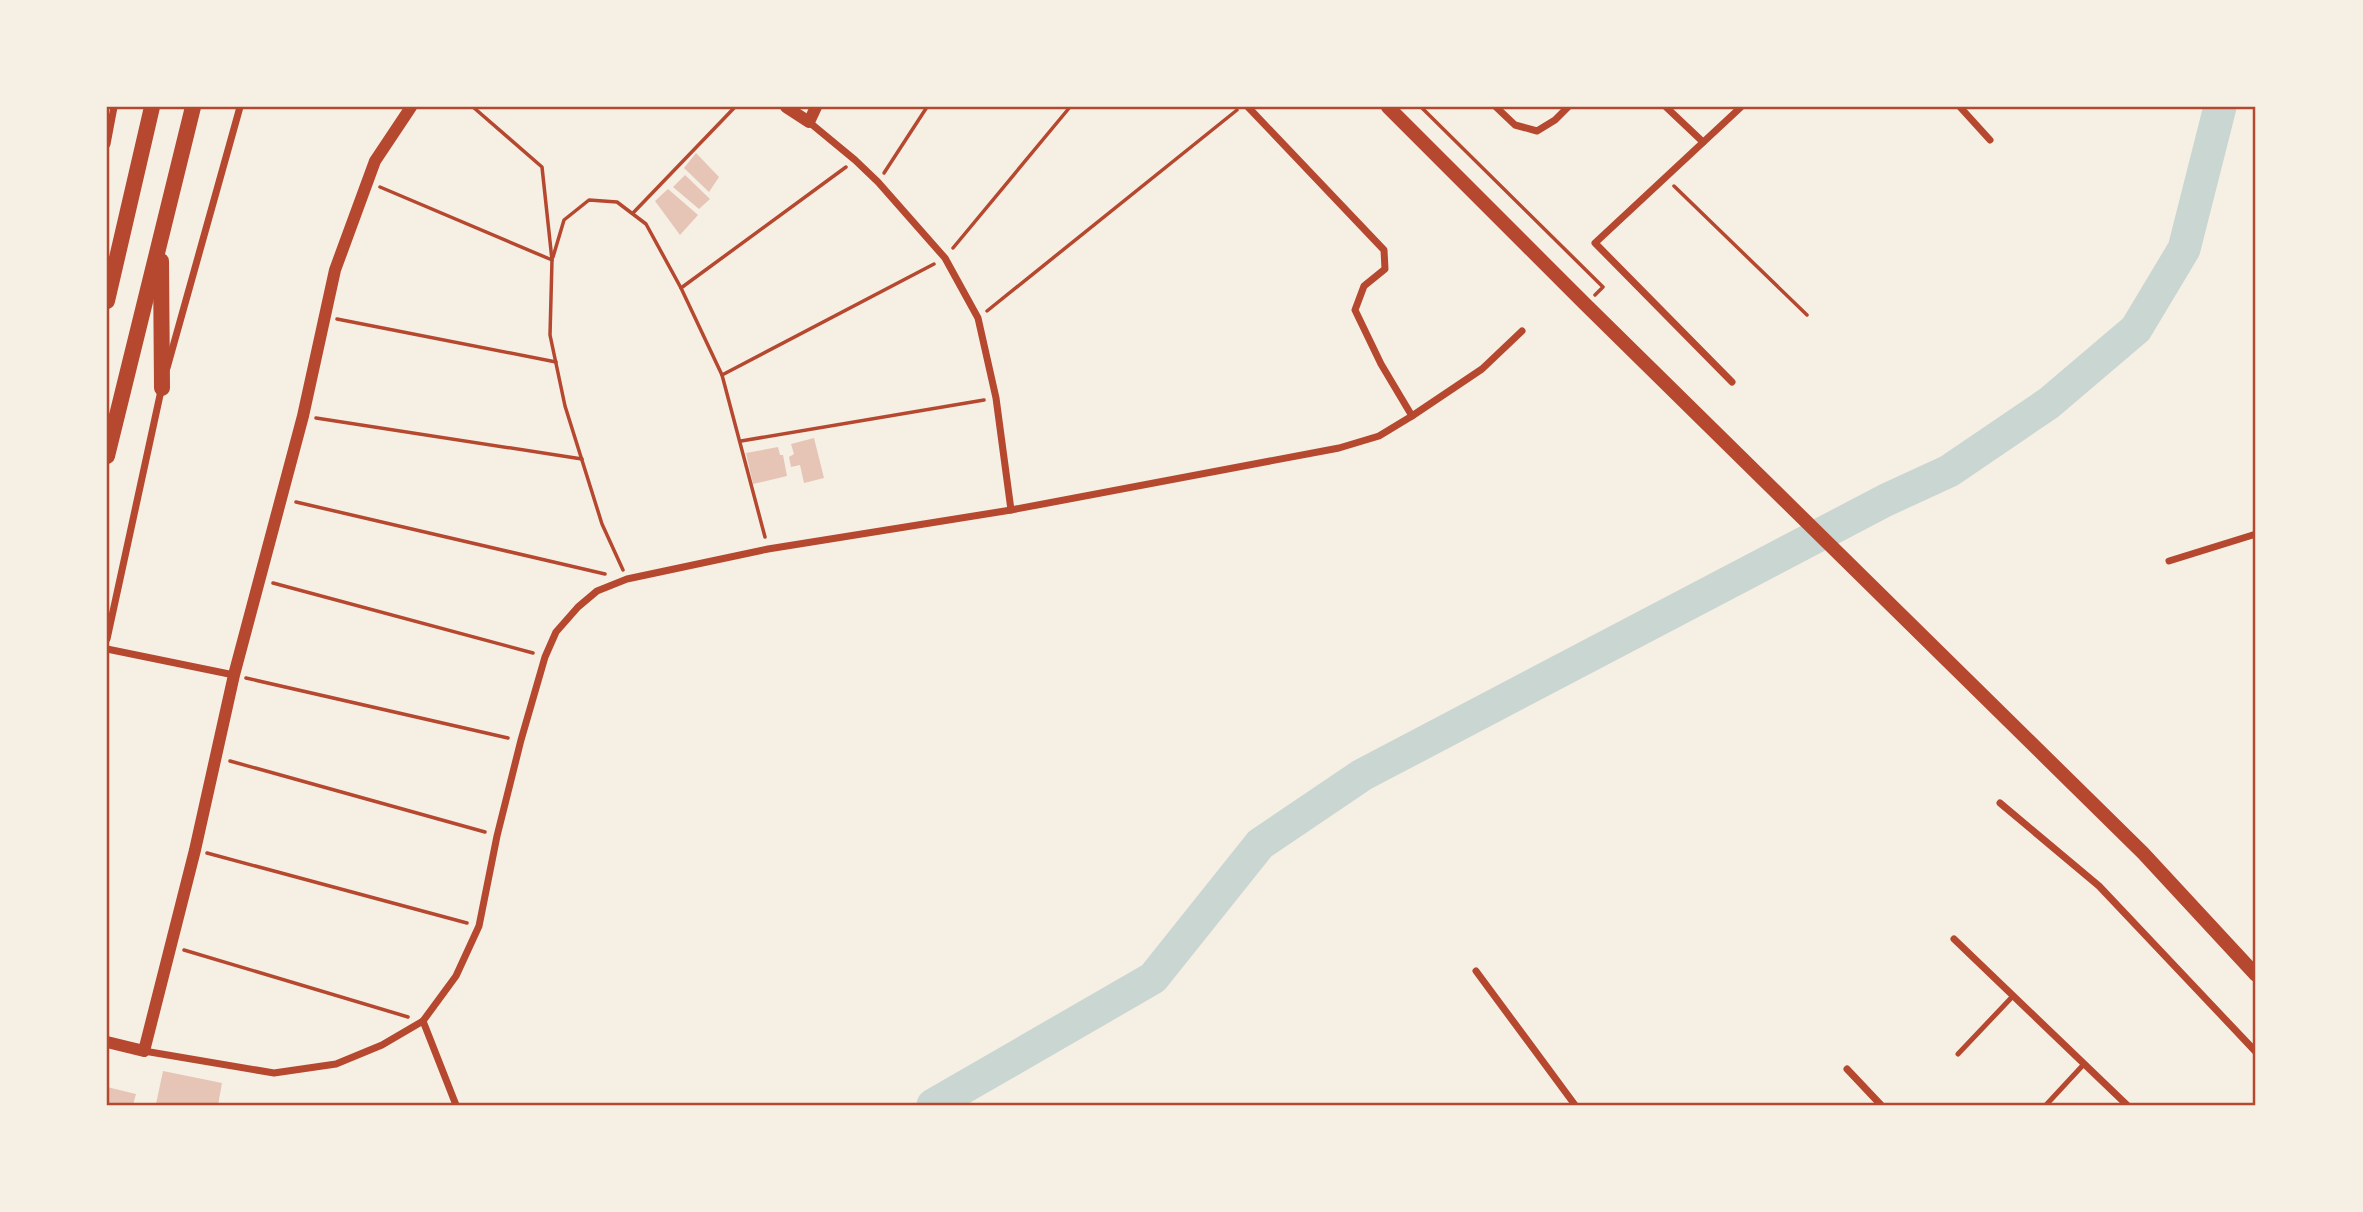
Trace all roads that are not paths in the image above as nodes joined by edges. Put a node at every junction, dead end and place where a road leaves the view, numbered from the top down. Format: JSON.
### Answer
{"nodes":[{"id":1,"x":114,"y":107,"type":"edge"},
{"id":2,"x":152,"y":107,"type":"edge"},
{"id":3,"x":193,"y":107,"type":"edge"},
{"id":4,"x":240,"y":107,"type":"edge"},
{"id":5,"x":411,"y":107,"type":"edge"},
{"id":6,"x":786,"y":107,"type":"edge"},
{"id":7,"x":816,"y":107,"type":"edge"},
{"id":8,"x":1248,"y":107,"type":"edge"},
{"id":9,"x":1388,"y":107,"type":"edge"},
{"id":10,"x":1496,"y":107,"type":"edge"},
{"id":11,"x":1568,"y":107,"type":"edge"},
{"id":12,"x":1666,"y":107,"type":"edge"},
{"id":13,"x":1741,"y":107,"type":"edge"},
{"id":14,"x":1960,"y":107,"type":"edge"},
{"id":15,"x":809,"y":122,"type":"junction"},
{"id":16,"x":1990,"y":140,"type":"dead end"},
{"id":17,"x":1703,"y":142,"type":"junction"},
{"id":18,"x":107,"y":144,"type":"edge"},
{"id":19,"x":161,"y":238,"type":"junction"},
{"id":20,"x":107,"y":301,"type":"edge"},
{"id":21,"x":1522,"y":331,"type":"dead end"},
{"id":22,"x":1732,"y":382,"type":"dead end"},
{"id":23,"x":162,"y":388,"type":"junction"},
{"id":24,"x":1412,"y":416,"type":"junction"},
{"id":25,"x":107,"y":456,"type":"edge"},
{"id":26,"x":1012,"y":510,"type":"junction"},
{"id":27,"x":2256,"y":534,"type":"edge"},
{"id":28,"x":2169,"y":561,"type":"dead end"},
{"id":29,"x":107,"y":639,"type":"edge"},
{"id":30,"x":107,"y":649,"type":"edge"},
{"id":31,"x":234,"y":675,"type":"junction"},
{"id":32,"x":2000,"y":803,"type":"dead end"},
{"id":33,"x":1954,"y":939,"type":"dead end"},
{"id":34,"x":1476,"y":971,"type":"dead end"},
{"id":35,"x":2256,"y":975,"type":"edge"},
{"id":36,"x":2013,"y":996,"type":"junction"},
{"id":37,"x":423,"y":1021,"type":"junction"},
{"id":38,"x":107,"y":1042,"type":"edge"},
{"id":39,"x":144,"y":1051,"type":"junction"},
{"id":40,"x":2256,"y":1052,"type":"edge"},
{"id":41,"x":1958,"y":1054,"type":"dead end"},
{"id":42,"x":2084,"y":1064,"type":"junction"},
{"id":43,"x":1847,"y":1069,"type":"dead end"},
{"id":44,"x":456,"y":1105,"type":"edge"},
{"id":45,"x":1575,"y":1105,"type":"edge"},
{"id":46,"x":1881,"y":1105,"type":"edge"},
{"id":47,"x":2046,"y":1105,"type":"edge"},
{"id":48,"x":2127,"y":1105,"type":"edge"}],
"edges":[{"from":1,"to":18,"type":"street"},
{"from":2,"to":20,"type":"highway"},
{"from":3,"to":19,"type":"highway"},
{"from":4,"to":23,"type":"street"},
{"from":5,"to":31,"type":"street"},
{"from":6,"to":15,"type":"street"},
{"from":7,"to":15,"type":"street"},
{"from":8,"to":24,"type":"street"},
{"from":9,"to":35,"type":"main road"},
{"from":10,"to":11,"type":"street"},
{"from":12,"to":17,"type":"street"},
{"from":13,"to":17,"type":"street"},
{"from":14,"to":16,"type":"street"},
{"from":15,"to":26,"type":"street"},
{"from":17,"to":22,"type":"street"},
{"from":19,"to":23,"type":"highway"},
{"from":19,"to":25,"type":"highway"},
{"from":21,"to":24,"type":"street"},
{"from":23,"to":29,"type":"street"},
{"from":24,"to":26,"type":"street"},
{"from":26,"to":37,"type":"street"},
{"from":27,"to":28,"type":"street"},
{"from":30,"to":31,"type":"street"},
{"from":31,"to":39,"type":"street"},
{"from":32,"to":40,"type":"street"},
{"from":33,"to":36,"type":"street"},
{"from":34,"to":45,"type":"street"},
{"from":36,"to":41,"type":"lane"},
{"from":36,"to":42,"type":"street"},
{"from":37,"to":39,"type":"street"},
{"from":37,"to":44,"type":"street"},
{"from":38,"to":39,"type":"street"},
{"from":42,"to":47,"type":"lane"},
{"from":42,"to":48,"type":"street"},
{"from":43,"to":46,"type":"street"}]}
